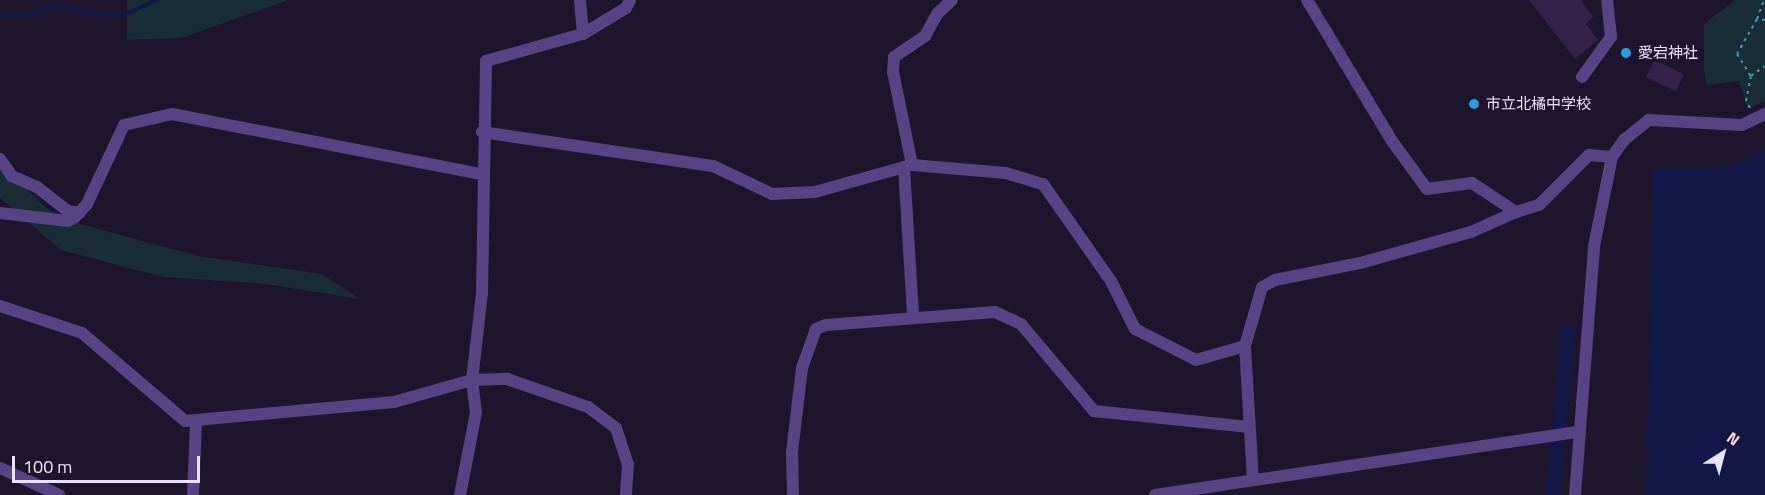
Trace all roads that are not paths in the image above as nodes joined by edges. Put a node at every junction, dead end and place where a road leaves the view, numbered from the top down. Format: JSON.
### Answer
{"nodes":[{"id":1,"x":580,"y":0,"type":"edge"},
{"id":2,"x":630,"y":0,"type":"edge"},
{"id":3,"x":952,"y":0,"type":"edge"},
{"id":4,"x":1307,"y":0,"type":"edge"},
{"id":5,"x":1607,"y":0,"type":"edge"},
{"id":6,"x":583,"y":34,"type":"junction"},
{"id":7,"x":1582,"y":77,"type":"dead end"},
{"id":8,"x":1761,"y":117,"type":"edge"},
{"id":9,"x":482,"y":132,"type":"junction"},
{"id":10,"x":1612,"y":157,"type":"junction"},
{"id":11,"x":0,"y":159,"type":"edge"},
{"id":12,"x":908,"y":166,"type":"junction"},
{"id":13,"x":481,"y":174,"type":"junction"},
{"id":14,"x":1516,"y":212,"type":"junction"},
{"id":15,"x":0,"y":213,"type":"edge"},
{"id":16,"x":80,"y":213,"type":"junction"},
{"id":17,"x":0,"y":306,"type":"edge"},
{"id":18,"x":913,"y":316,"type":"junction"},
{"id":19,"x":1245,"y":346,"type":"junction"},
{"id":20,"x":472,"y":380,"type":"junction"},
{"id":21,"x":195,"y":423,"type":"junction"},
{"id":22,"x":1250,"y":427,"type":"junction"},
{"id":23,"x":1577,"y":432,"type":"junction"},
{"id":24,"x":0,"y":468,"type":"edge"},
{"id":25,"x":1253,"y":480,"type":"junction"},
{"id":26,"x":59,"y":495,"type":"edge"},
{"id":27,"x":193,"y":495,"type":"edge"},
{"id":28,"x":460,"y":495,"type":"edge"},
{"id":29,"x":626,"y":495,"type":"edge"},
{"id":30,"x":793,"y":495,"type":"edge"},
{"id":31,"x":1155,"y":495,"type":"edge"},
{"id":32,"x":1575,"y":495,"type":"edge"}],
"edges":[{"from":1,"to":6,"type":"street"},
{"from":2,"to":6,"type":"street"},
{"from":3,"to":12,"type":"street"},
{"from":4,"to":14,"type":"street"},
{"from":5,"to":7,"type":"street"},
{"from":6,"to":9,"type":"street"},
{"from":8,"to":10,"type":"street"},
{"from":9,"to":12,"type":"street"},
{"from":9,"to":13,"type":"street"},
{"from":10,"to":14,"type":"street"},
{"from":10,"to":23,"type":"street"},
{"from":11,"to":16,"type":"street"},
{"from":12,"to":18,"type":"street"},
{"from":12,"to":19,"type":"street"},
{"from":13,"to":16,"type":"street"},
{"from":13,"to":20,"type":"street"},
{"from":14,"to":19,"type":"street"},
{"from":15,"to":16,"type":"street"},
{"from":17,"to":21,"type":"street"},
{"from":18,"to":22,"type":"street"},
{"from":18,"to":30,"type":"street"},
{"from":19,"to":22,"type":"street"},
{"from":20,"to":21,"type":"street"},
{"from":20,"to":28,"type":"street"},
{"from":20,"to":29,"type":"street"},
{"from":21,"to":27,"type":"street"},
{"from":22,"to":25,"type":"street"},
{"from":23,"to":25,"type":"street"},
{"from":23,"to":32,"type":"street"},
{"from":24,"to":26,"type":"street"},
{"from":25,"to":31,"type":"street"}]}
